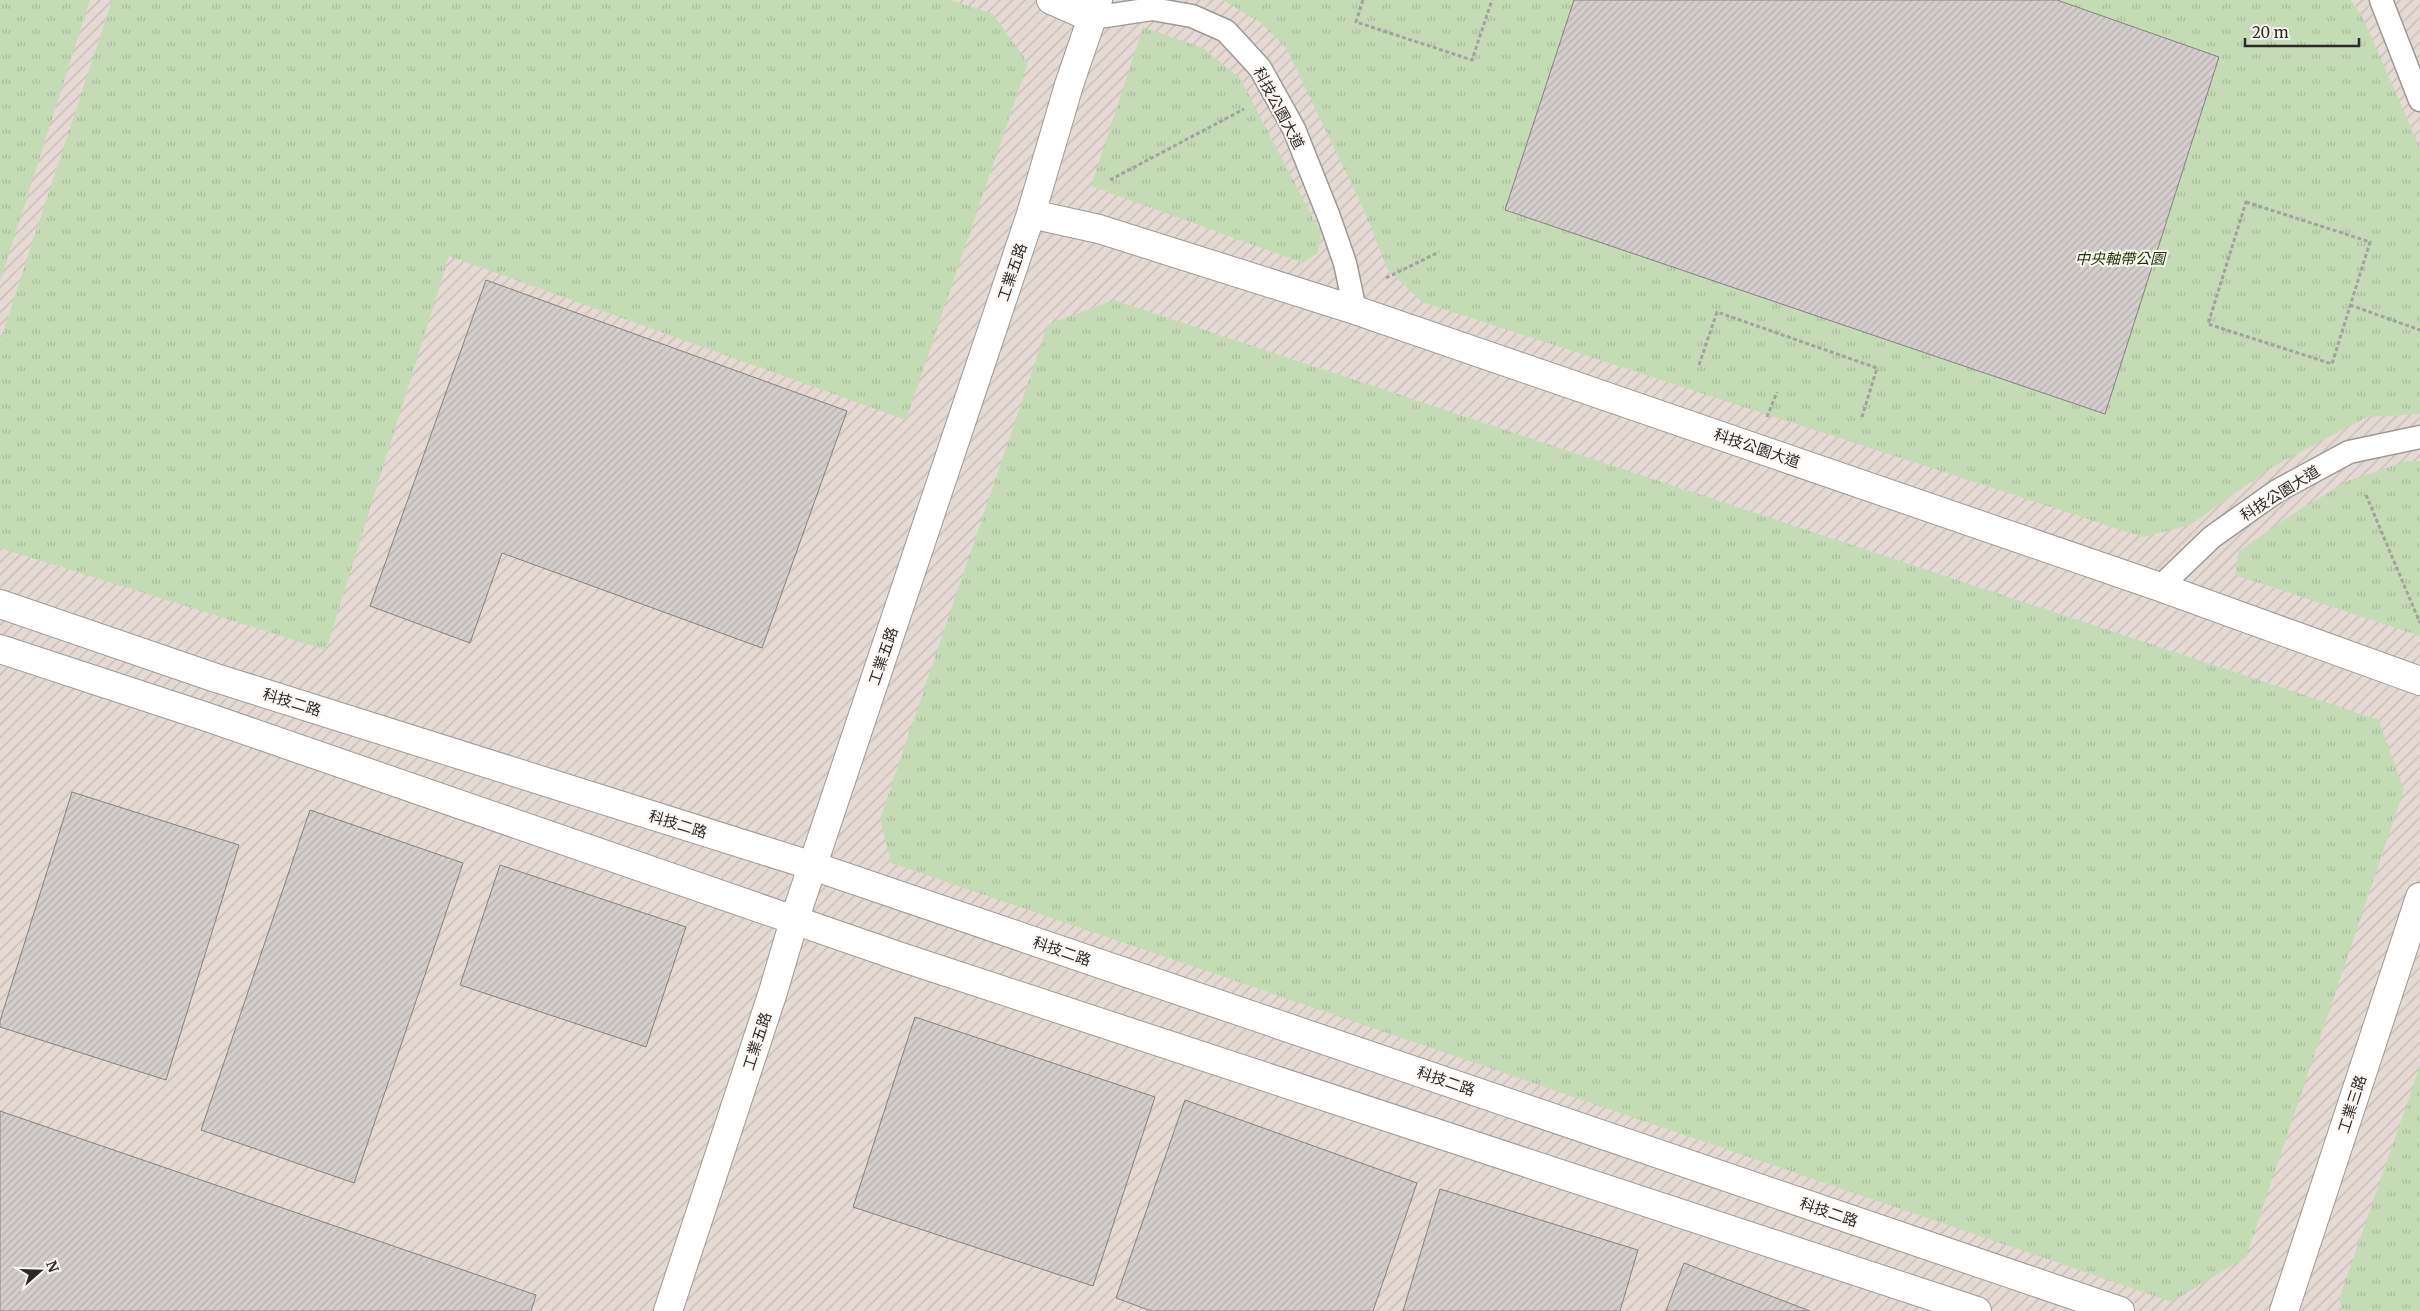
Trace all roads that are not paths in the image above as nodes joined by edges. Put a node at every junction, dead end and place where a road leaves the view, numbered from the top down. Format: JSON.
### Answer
{"nodes":[{"id":1,"x":1051,"y":0,"type":"edge"},
{"id":2,"x":2381,"y":0,"type":"edge"},
{"id":3,"x":1095,"y":9,"type":"edge"},
{"id":4,"x":2420,"y":100,"type":"edge"},
{"id":5,"x":1031,"y":214,"type":"junction"},
{"id":6,"x":1355,"y":310,"type":"junction"},
{"id":7,"x":2420,"y":437,"type":"edge"},
{"id":8,"x":2160,"y":587,"type":"junction"},
{"id":9,"x":0,"y":604,"type":"edge"},
{"id":10,"x":0,"y":649,"type":"edge"},
{"id":11,"x":2420,"y":681,"type":"edge"},
{"id":12,"x":813,"y":866,"type":"junction"},
{"id":13,"x":2420,"y":897,"type":"edge"},
{"id":14,"x":794,"y":921,"type":"junction"},
{"id":15,"x":668,"y":1311,"type":"edge"},
{"id":16,"x":1977,"y":1311,"type":"edge"},
{"id":17,"x":2120,"y":1311,"type":"edge"},
{"id":18,"x":2284,"y":1311,"type":"edge"}],
"edges":[{"from":1,"to":3,"type":"street"},
{"from":2,"to":4,"type":"lane"},
{"from":3,"to":5,"type":"street","name":"工業五路"},
{"from":3,"to":6,"type":"lane","name":"科技公園大道"},
{"from":5,"to":6,"type":"street","name":"科技公園大道"},
{"from":5,"to":12,"type":"street","name":"工業五路"},
{"from":6,"to":8,"type":"street","name":"科技公園大道"},
{"from":7,"to":8,"type":"lane","name":"科技公園大道"},
{"from":8,"to":11,"type":"street","name":"科技公園大道"},
{"from":9,"to":12,"type":"street","name":"科技二路"},
{"from":10,"to":14,"type":"street"},
{"from":12,"to":14,"type":"street","name":"工業五路"},
{"from":12,"to":17,"type":"street","name":"科技二路"},
{"from":13,"to":18,"type":"street","name":"工業三路"},
{"from":14,"to":15,"type":"street","name":"工業五路"},
{"from":14,"to":16,"type":"street"}]}
